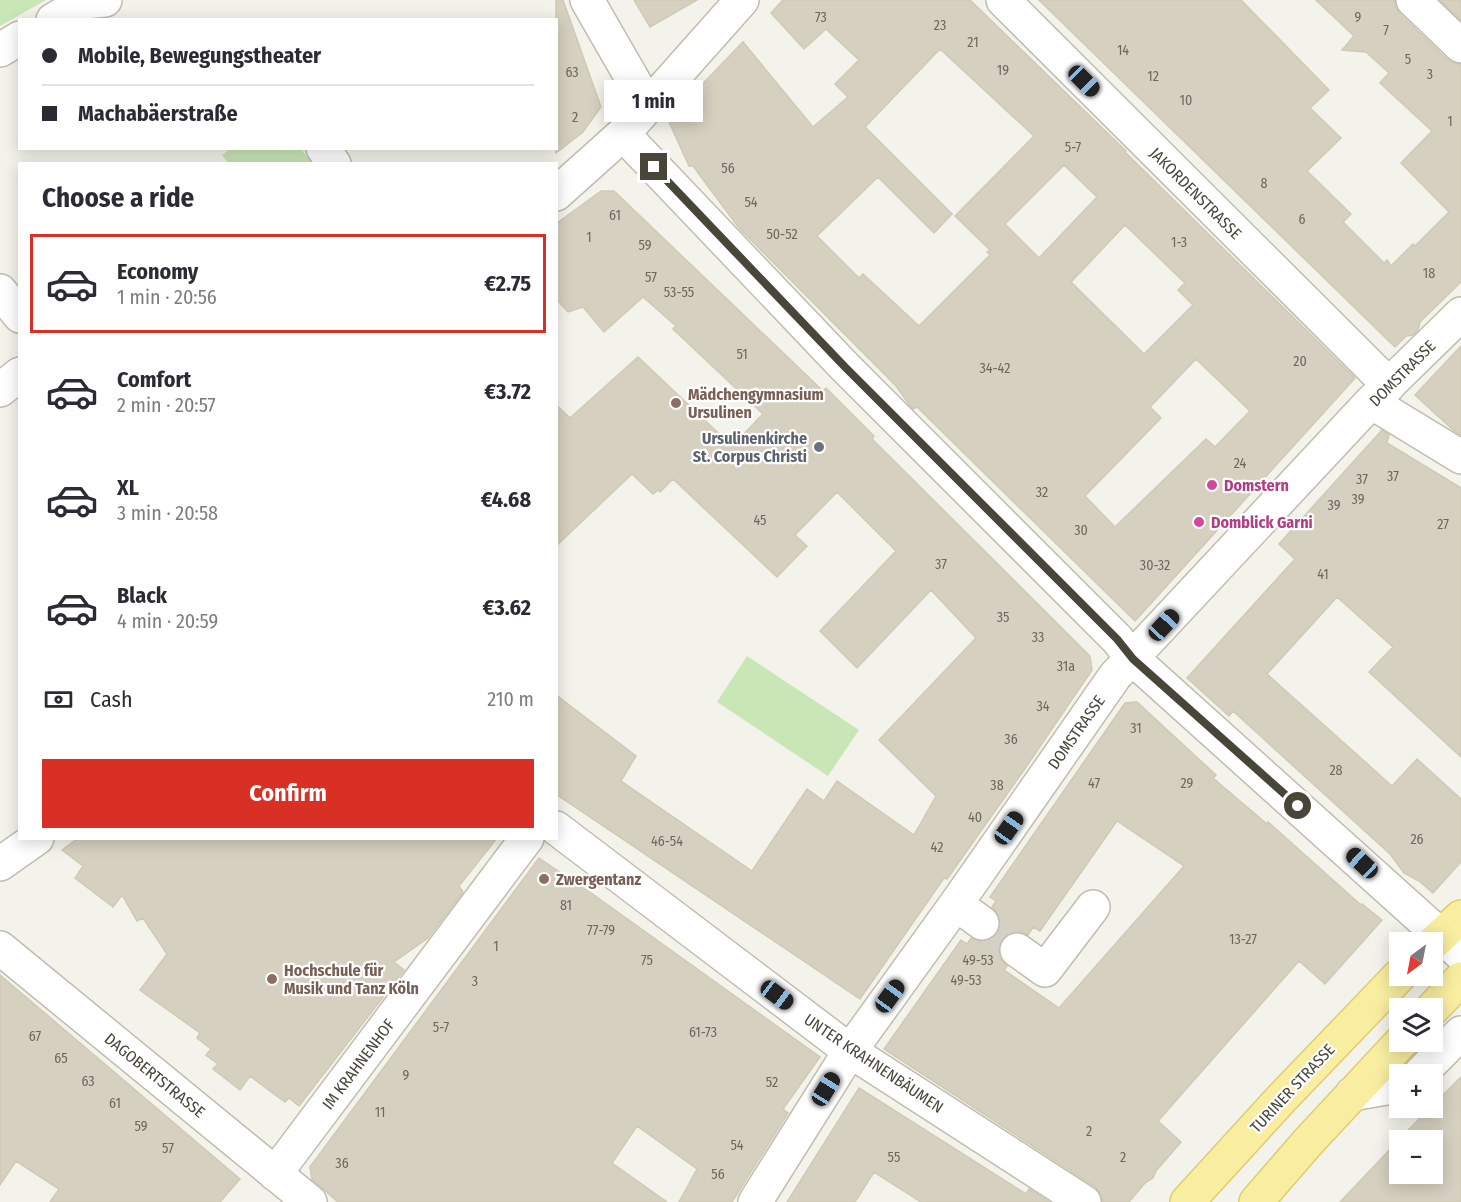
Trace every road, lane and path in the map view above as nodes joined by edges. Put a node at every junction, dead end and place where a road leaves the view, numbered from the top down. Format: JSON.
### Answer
{"nodes":[{"id":1,"x":105,"y":0,"type":"edge"},
{"id":2,"x":587,"y":0,"type":"edge"},
{"id":3,"x":742,"y":0,"type":"edge"},
{"id":4,"x":1003,"y":0,"type":"edge"},
{"id":5,"x":1413,"y":0,"type":"edge"},
{"id":6,"x":56,"y":18,"type":"edge"},
{"id":7,"x":18,"y":40,"type":"edge"},
{"id":8,"x":1461,"y":46,"type":"edge"},
{"id":9,"x":0,"y":50,"type":"edge"},
{"id":10,"x":648,"y":106,"type":"junction"},
{"id":11,"x":622,"y":134,"type":"junction"},
{"id":12,"x":558,"y":192,"type":"edge"},
{"id":13,"x":0,"y":291,"type":"edge"},
{"id":14,"x":18,"y":314,"type":"edge"},
{"id":15,"x":1461,"y":315,"type":"edge"},
{"id":16,"x":18,"y":376,"type":"edge"},
{"id":17,"x":0,"y":390,"type":"edge"},
{"id":18,"x":1380,"y":394,"type":"junction"},
{"id":19,"x":1461,"y":457,"type":"edge"},
{"id":20,"x":1133,"y":659,"type":"junction"},
{"id":21,"x":558,"y":830,"type":"edge"},
{"id":22,"x":34,"y":840,"type":"edge"},
{"id":23,"x":525,"y":840,"type":"edge"},
{"id":24,"x":0,"y":864,"type":"edge"},
{"id":25,"x":1093,"y":907,"type":"dead end"},
{"id":26,"x":1449,"y":938,"type":"edge"},
{"id":27,"x":0,"y":948,"type":"edge"},
{"id":28,"x":1017,"y":950,"type":"tunnel mouth"},
{"id":29,"x":1461,"y":979,"type":"edge"},
{"id":30,"x":1389,"y":986,"type":"edge"},
{"id":31,"x":1443,"y":998,"type":"edge"},
{"id":32,"x":1461,"y":1033,"type":"edge"},
{"id":33,"x":850,"y":1051,"type":"junction"},
{"id":34,"x":1392,"y":1052,"type":"edge"},
{"id":35,"x":1430,"y":1064,"type":"edge"},
{"id":36,"x":1389,"y":1087,"type":"edge"},
{"id":37,"x":1352,"y":1094,"type":"junction"},
{"id":38,"x":275,"y":1174,"type":"junction"},
{"id":39,"x":1192,"y":1199,"type":"edge"},
{"id":40,"x":310,"y":1202,"type":"edge"},
{"id":41,"x":755,"y":1202,"type":"edge"},
{"id":42,"x":1084,"y":1202,"type":"edge"},
{"id":43,"x":1256,"y":1202,"type":"edge"}],
"edges":[{"from":1,"to":6,"type":"street"},
{"from":2,"to":10,"type":"street"},
{"from":3,"to":10,"type":"street"},
{"from":4,"to":18,"type":"street","name":"JAKORDENSTRASSE"},
{"from":5,"to":8,"type":"street"},
{"from":7,"to":9,"type":"street"},
{"from":10,"to":11,"type":"street"},
{"from":11,"to":12,"type":"street"},
{"from":11,"to":20,"type":"street"},
{"from":13,"to":14,"type":"street"},
{"from":15,"to":18,"type":"street","name":"DOMSTRASSE"},
{"from":16,"to":17,"type":"street"},
{"from":18,"to":19,"type":"street","name":"JAKORDENSTRASSE"},
{"from":18,"to":20,"type":"street","name":"DOMSTRASSE"},
{"from":20,"to":26,"type":"street"},
{"from":20,"to":33,"type":"street","name":"DOMSTRASSE"},
{"from":21,"to":33,"type":"street","name":"UNTER KRAHNENBÄUMEN"},
{"from":22,"to":24,"type":"street"},
{"from":23,"to":38,"type":"street","name":"IM KRAHNENHOF"},
{"from":25,"to":28,"type":"street"},
{"from":27,"to":38,"type":"street","name":"DAGOBERTSTRASSE"},
{"from":29,"to":31,"type":"main road"},
{"from":30,"to":39,"type":"main road","name":"TURINER STRASSE"},
{"from":32,"to":35,"type":"street"},
{"from":33,"to":41,"type":"street","name":"DOMSTRASSE"},
{"from":33,"to":42,"type":"street","name":"UNTER KRAHNENBÄUMEN"},
{"from":34,"to":37,"type":"main road"},
{"from":36,"to":37,"type":"street"},
{"from":37,"to":43,"type":"main road"},
{"from":38,"to":40,"type":"street","name":"DAGOBERTSTRASSE"}]}
